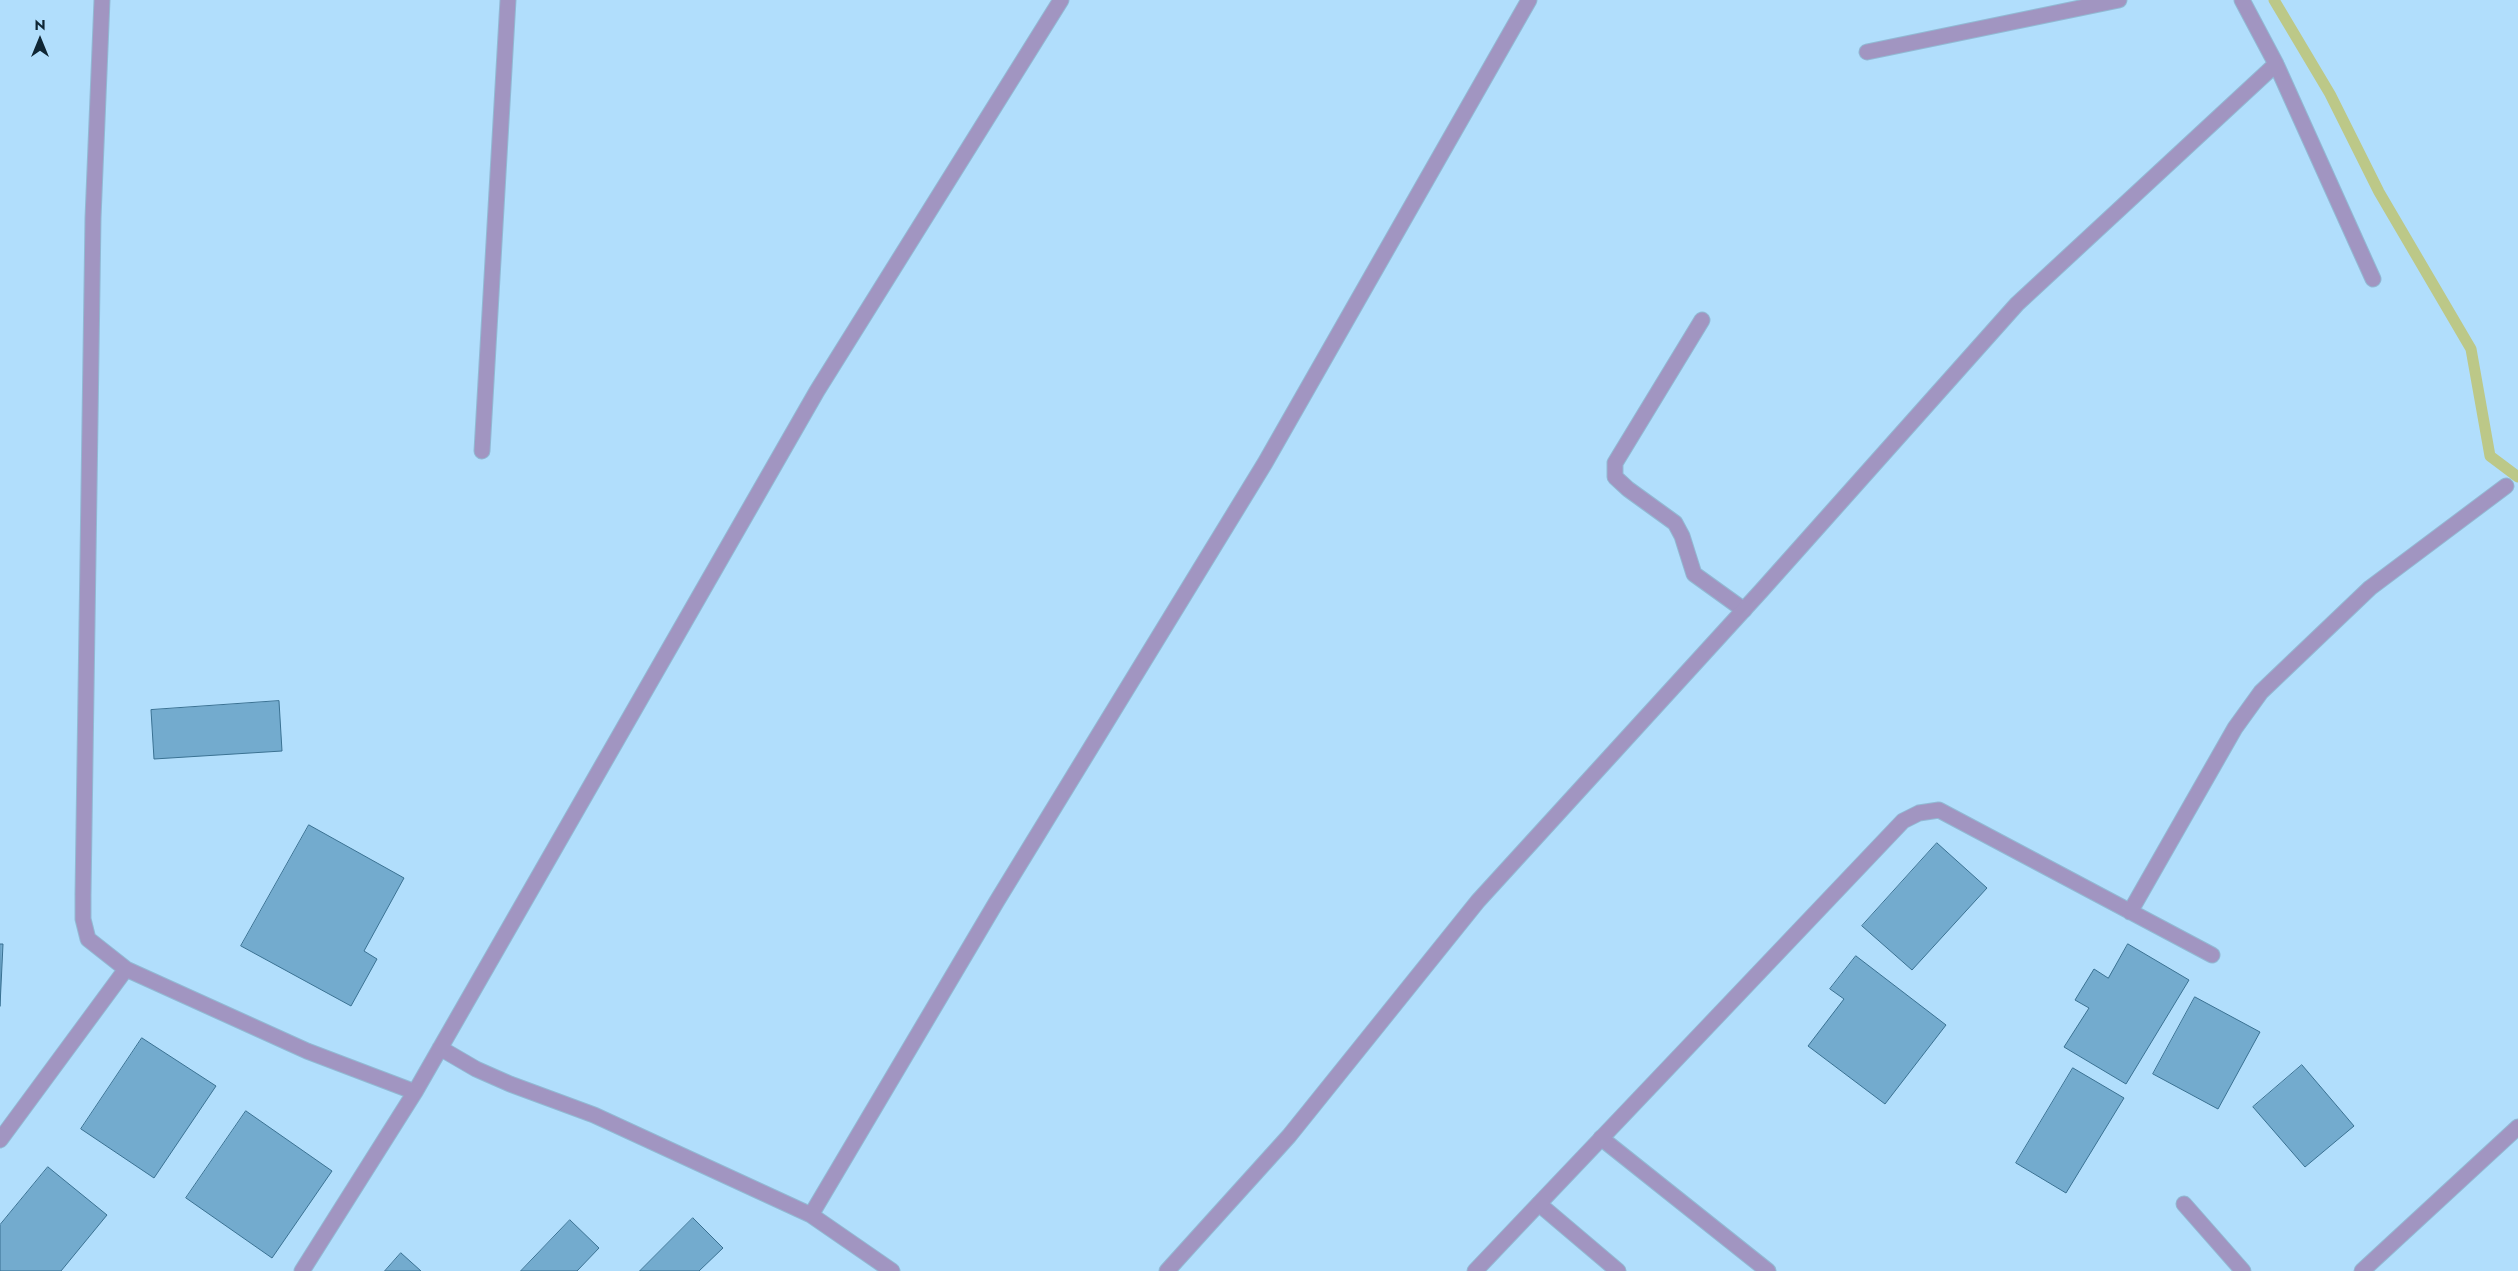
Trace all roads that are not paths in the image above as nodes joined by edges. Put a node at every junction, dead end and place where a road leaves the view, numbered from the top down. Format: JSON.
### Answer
{"nodes":[{"id":1,"x":102,"y":0,"type":"edge"},
{"id":2,"x":508,"y":0,"type":"edge"},
{"id":3,"x":1061,"y":0,"type":"edge"},
{"id":4,"x":1530,"y":0,"type":"edge"},
{"id":5,"x":2119,"y":0,"type":"edge"},
{"id":6,"x":2242,"y":0,"type":"edge"},
{"id":7,"x":1867,"y":52,"type":"dead end"},
{"id":8,"x":2276,"y":64,"type":"junction"},
{"id":9,"x":2373,"y":279,"type":"dead end"},
{"id":10,"x":1702,"y":320,"type":"dead end"},
{"id":11,"x":482,"y":451,"type":"dead end"},
{"id":12,"x":2506,"y":486,"type":"dead end"},
{"id":13,"x":1744,"y":610,"type":"junction"},
{"id":14,"x":2130,"y":912,"type":"junction"},
{"id":15,"x":2212,"y":955,"type":"dead end"},
{"id":16,"x":126,"y":969,"type":"junction"},
{"id":17,"x":440,"y":1048,"type":"junction"},
{"id":18,"x":415,"y":1092,"type":"junction"},
{"id":19,"x":2518,"y":1127,"type":"edge"},
{"id":20,"x":1602,"y":1138,"type":"junction"},
{"id":21,"x":0,"y":1140,"type":"edge"},
{"id":22,"x":1539,"y":1204,"type":"junction"},
{"id":23,"x":2184,"y":1204,"type":"dead end"},
{"id":24,"x":811,"y":1214,"type":"junction"},
{"id":25,"x":302,"y":1271,"type":"edge"},
{"id":26,"x":892,"y":1271,"type":"edge"},
{"id":27,"x":1168,"y":1271,"type":"edge"},
{"id":28,"x":1475,"y":1271,"type":"edge"},
{"id":29,"x":1618,"y":1271,"type":"edge"},
{"id":30,"x":1768,"y":1271,"type":"edge"},
{"id":31,"x":2243,"y":1271,"type":"edge"},
{"id":32,"x":2362,"y":1271,"type":"edge"}],
"edges":[{"from":1,"to":16,"type":"street"},
{"from":2,"to":11,"type":"street"},
{"from":3,"to":17,"type":"street"},
{"from":4,"to":24,"type":"street"},
{"from":5,"to":7,"type":"street"},
{"from":6,"to":8,"type":"street"},
{"from":8,"to":9,"type":"street"},
{"from":8,"to":13,"type":"street"},
{"from":10,"to":13,"type":"street"},
{"from":12,"to":14,"type":"street"},
{"from":13,"to":27,"type":"street"},
{"from":14,"to":15,"type":"street"},
{"from":14,"to":20,"type":"street"},
{"from":16,"to":18,"type":"street"},
{"from":16,"to":21,"type":"street"},
{"from":17,"to":18,"type":"street"},
{"from":17,"to":24,"type":"street"},
{"from":18,"to":25,"type":"street"},
{"from":19,"to":32,"type":"street"},
{"from":20,"to":22,"type":"street"},
{"from":20,"to":30,"type":"street"},
{"from":22,"to":28,"type":"street"},
{"from":22,"to":29,"type":"street"},
{"from":23,"to":31,"type":"street"},
{"from":24,"to":26,"type":"street"}]}
